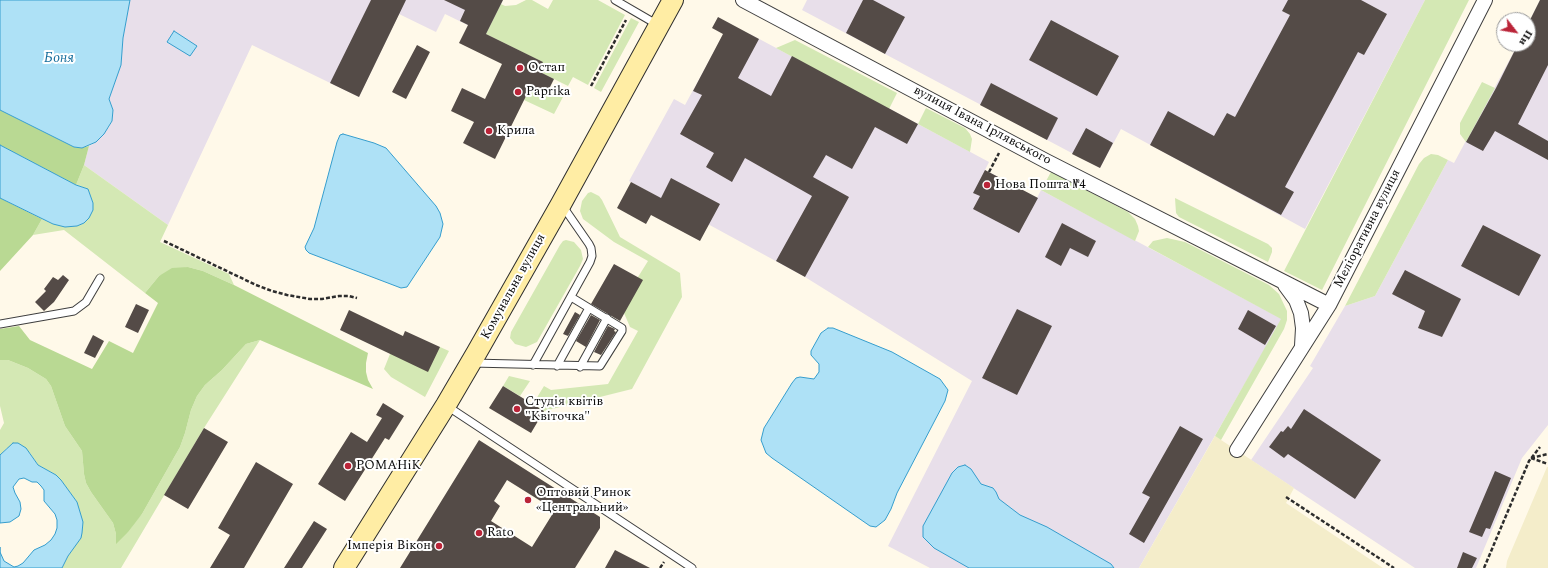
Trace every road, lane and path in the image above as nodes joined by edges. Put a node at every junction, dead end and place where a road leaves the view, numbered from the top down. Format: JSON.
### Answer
{"nodes":[{"id":1,"x":615,"y":0,"type":"edge"},
{"id":2,"x":673,"y":0,"type":"edge"},
{"id":3,"x":743,"y":0,"type":"edge"},
{"id":4,"x":1485,"y":0,"type":"edge"},
{"id":5,"x":632,"y":10,"type":"junction"},
{"id":6,"x":659,"y":26,"type":"junction"},
{"id":7,"x":591,"y":86,"type":"dead end"},
{"id":8,"x":1007,"y":140,"type":"junction"},
{"id":9,"x":989,"y":172,"type":"dead end"},
{"id":10,"x":561,"y":204,"type":"junction"},
{"id":11,"x":164,"y":241,"type":"dead end"},
{"id":12,"x":100,"y":278,"type":"dead end"},
{"id":13,"x":1284,"y":283,"type":"junction"},
{"id":14,"x":571,"y":297,"type":"junction"},
{"id":15,"x":357,"y":298,"type":"dead end"},
{"id":16,"x":1329,"y":306,"type":"junction"},
{"id":17,"x":589,"y":308,"type":"junction"},
{"id":18,"x":607,"y":318,"type":"junction"},
{"id":19,"x":0,"y":324,"type":"edge"},
{"id":20,"x":1302,"y":348,"type":"junction"},
{"id":21,"x":470,"y":363,"type":"junction"},
{"id":22,"x":533,"y":365,"type":"junction"},
{"id":23,"x":557,"y":366,"type":"junction"},
{"id":24,"x":580,"y":366,"type":"junction"},
{"id":25,"x":446,"y":404,"type":"junction"},
{"id":26,"x":1540,"y":447,"type":"dead end"},
{"id":27,"x":1237,"y":450,"type":"dead end"},
{"id":28,"x":1548,"y":454,"type":"edge"},
{"id":29,"x":1531,"y":458,"type":"junction"},
{"id":30,"x":1548,"y":464,"type":"edge"},
{"id":31,"x":1286,"y":497,"type":"dead end"},
{"id":32,"x":344,"y":568,"type":"edge"},
{"id":33,"x":692,"y":568,"type":"edge"},
{"id":34,"x":1394,"y":568,"type":"edge"},
{"id":35,"x":1484,"y":568,"type":"edge"}],
"edges":[{"from":1,"to":5,"type":"lane"},
{"from":2,"to":6,"type":"main road","name":"Комунальна вулиця"},
{"from":3,"to":8,"type":"street","name":"вулиця Івана Ірлявського"},
{"from":4,"to":16,"type":"street","name":"Меліоративна вулиця"},
{"from":5,"to":6,"type":"lane"},
{"from":5,"to":7,"type":"path"},
{"from":6,"to":10,"type":"main road","name":"Комунальна вулиця"},
{"from":8,"to":9,"type":"path"},
{"from":8,"to":13,"type":"street","name":"вулиця Івана Ірлявського"},
{"from":10,"to":14,"type":"lane"},
{"from":10,"to":21,"type":"main road","name":"Комунальна вулиця"},
{"from":11,"to":15,"type":"path"},
{"from":12,"to":19,"type":"lane"},
{"from":13,"to":16,"type":"street","name":"вулиця Івана Ірлявського"},
{"from":13,"to":20,"type":"street"},
{"from":14,"to":17,"type":"lane"},
{"from":14,"to":22,"type":"lane"},
{"from":16,"to":20,"type":"street","name":"Меліоративна вулиця"},
{"from":17,"to":18,"type":"lane"},
{"from":17,"to":23,"type":"lane"},
{"from":18,"to":24,"type":"lane"},
{"from":18,"to":24,"type":"lane"},
{"from":20,"to":27,"type":"street","name":"Меліоративна вулиця"},
{"from":21,"to":22,"type":"lane"},
{"from":21,"to":25,"type":"main road","name":"Комунальна вулиця"},
{"from":22,"to":23,"type":"lane"},
{"from":23,"to":24,"type":"lane"},
{"from":25,"to":32,"type":"main road","name":"Комунальна вулиця"},
{"from":25,"to":33,"type":"lane"},
{"from":26,"to":29,"type":"path"},
{"from":28,"to":29,"type":"path"},
{"from":29,"to":30,"type":"path"},
{"from":29,"to":35,"type":"path"},
{"from":31,"to":34,"type":"path"}]}
